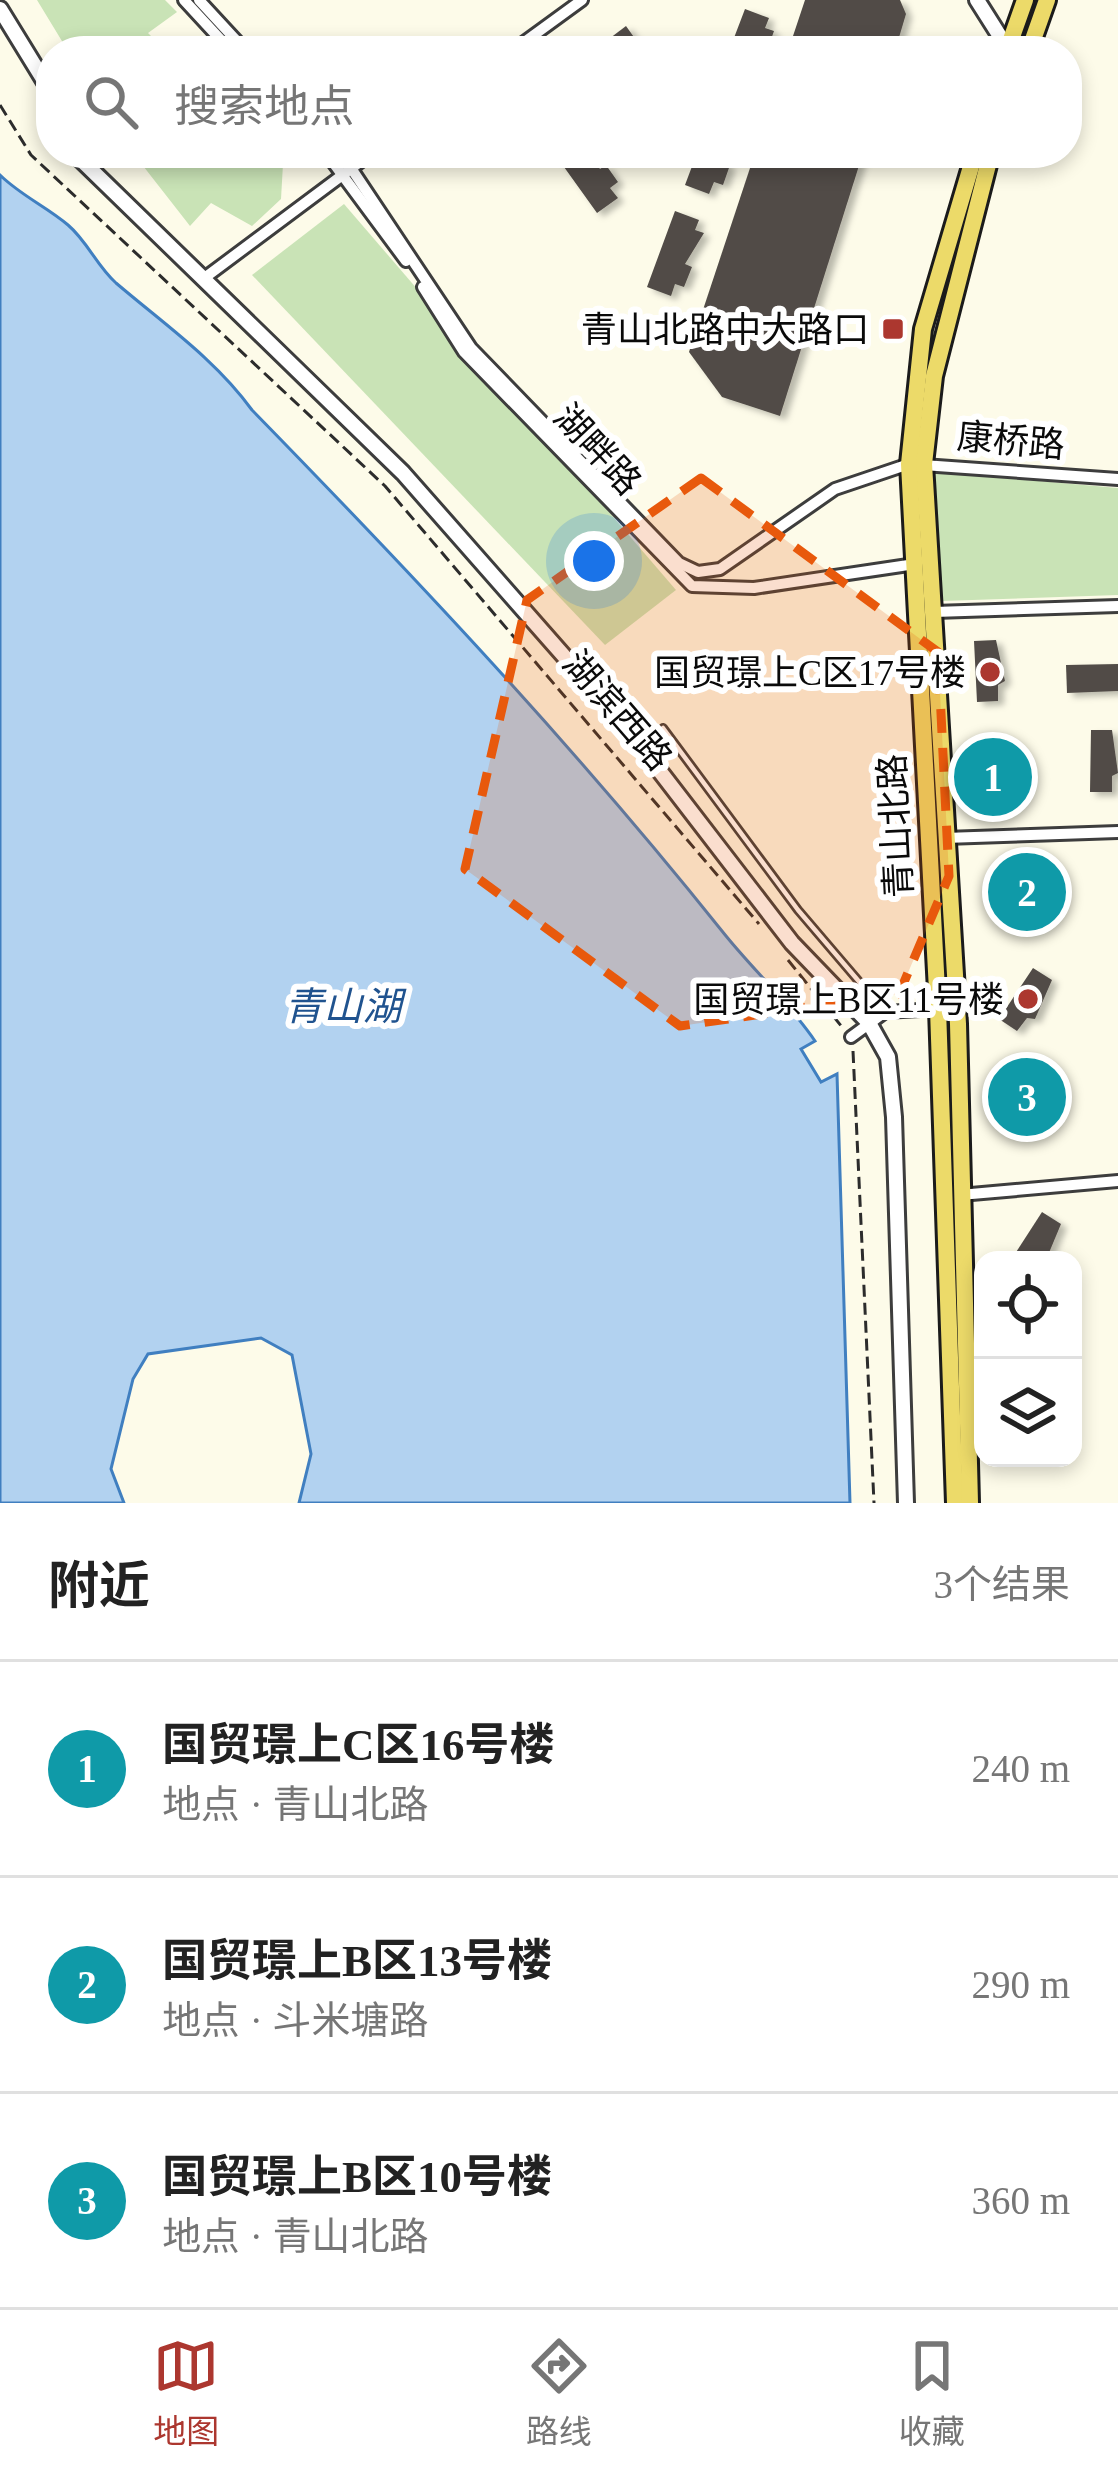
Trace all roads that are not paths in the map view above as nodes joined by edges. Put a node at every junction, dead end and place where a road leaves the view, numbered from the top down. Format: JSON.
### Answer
{"nodes":[{"id":1,"x":184,"y":0,"type":"edge"},
{"id":2,"x":199,"y":0,"type":"edge"},
{"id":3,"x":582,"y":0,"type":"edge"},
{"id":4,"x":977,"y":0,"type":"edge"},
{"id":5,"x":1024,"y":0,"type":"edge"},
{"id":6,"x":1047,"y":0,"type":"edge"},
{"id":7,"x":0,"y":9,"type":"edge"},
{"id":8,"x":217,"y":36,"type":"edge"},
{"id":9,"x":232,"y":36,"type":"edge"},
{"id":10,"x":533,"y":36,"type":"edge"},
{"id":11,"x":999,"y":36,"type":"edge"},
{"id":12,"x":1012,"y":36,"type":"edge"},
{"id":13,"x":1034,"y":36,"type":"edge"},
{"id":14,"x":36,"y":68,"type":"edge"},
{"id":15,"x":89,"y":168,"type":"edge"},
{"id":16,"x":346,"y":168,"type":"edge"},
{"id":17,"x":352,"y":168,"type":"edge"},
{"id":18,"x":970,"y":168,"type":"edge"},
{"id":19,"x":987,"y":168,"type":"edge"},
{"id":20,"x":349,"y":170,"type":"junction"},
{"id":21,"x":203,"y":279,"type":"junction"},
{"id":22,"x":911,"y":464,"type":"junction"},
{"id":23,"x":1118,"y":479,"type":"edge"},
{"id":24,"x":922,"y":563,"type":"junction"},
{"id":25,"x":1118,"y":606,"type":"edge"},
{"id":26,"x":934,"y":612,"type":"junction"},
{"id":27,"x":663,"y":728,"type":"dead end"},
{"id":28,"x":1118,"y":832,"type":"edge"},
{"id":29,"x":945,"y":838,"type":"junction"},
{"id":30,"x":938,"y":1009,"type":"junction"},
{"id":31,"x":885,"y":1012,"type":"junction"},
{"id":32,"x":869,"y":1024,"type":"junction"},
{"id":33,"x":850,"y":1037,"type":"road end"},
{"id":34,"x":1118,"y":1181,"type":"edge"},
{"id":35,"x":959,"y":1196,"type":"junction"},
{"id":36,"x":906,"y":1503,"type":"edge"},
{"id":37,"x":955,"y":1503,"type":"edge"},
{"id":38,"x":970,"y":1503,"type":"edge"}],
"edges":[{"from":1,"to":8,"type":"street"},
{"from":2,"to":9,"type":"street"},
{"from":3,"to":10,"type":"street"},
{"from":4,"to":11,"type":"street"},
{"from":5,"to":12,"type":"main road"},
{"from":6,"to":13,"type":"main road"},
{"from":7,"to":14,"type":"street"},
{"from":15,"to":21,"type":"street","name":"湖滨西路"},
{"from":16,"to":20,"type":"street","name":"湖畔路"},
{"from":17,"to":20,"type":"street"},
{"from":18,"to":22,"type":"main road","name":"青山北路"},
{"from":19,"to":22,"type":"main road","name":"青山北路"},
{"from":20,"to":21,"type":"street"},
{"from":20,"to":22,"type":"street","name":"湖畔路"},
{"from":20,"to":24,"type":"street","name":"湖畔路"},
{"from":21,"to":32,"type":"street","name":"湖滨西路"},
{"from":22,"to":23,"type":"street","name":"康桥路"},
{"from":22,"to":24,"type":"main road","name":"青山北路"},
{"from":24,"to":26,"type":"main road","name":"青山北路"},
{"from":24,"to":30,"type":"main road","name":"青山北路"},
{"from":25,"to":26,"type":"street"},
{"from":26,"to":29,"type":"main road","name":"青山北路"},
{"from":27,"to":31,"type":"lane"},
{"from":28,"to":29,"type":"street"},
{"from":29,"to":35,"type":"main road","name":"青山北路"},
{"from":30,"to":31,"type":"street"},
{"from":30,"to":37,"type":"main road","name":"青山北路"},
{"from":31,"to":32,"type":"street"},
{"from":32,"to":33,"type":"street"},
{"from":32,"to":36,"type":"street","name":"湖滨西路"},
{"from":34,"to":35,"type":"street"},
{"from":35,"to":38,"type":"main road","name":"青山北路"}]}
